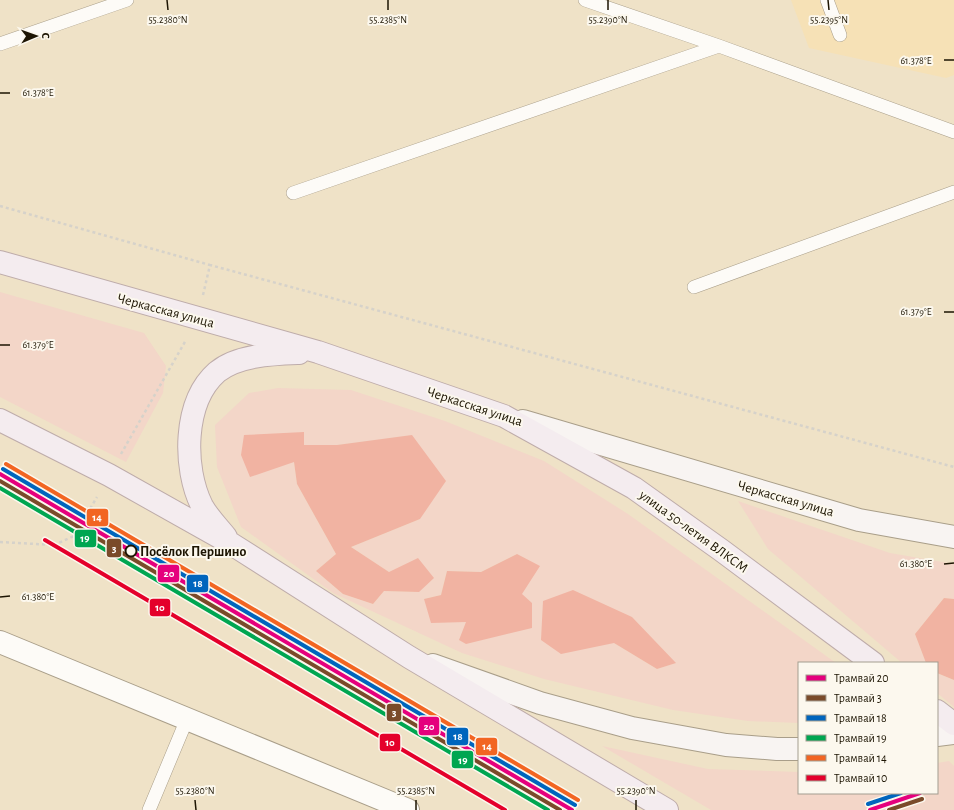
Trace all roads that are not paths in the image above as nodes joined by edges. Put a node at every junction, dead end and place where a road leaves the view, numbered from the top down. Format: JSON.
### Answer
{"nodes":[{"id":1,"x":127,"y":0,"type":"edge"},
{"id":2,"x":585,"y":0,"type":"edge"},
{"id":3,"x":827,"y":0,"type":"edge"},
{"id":4,"x":840,"y":35,"type":"dead end"},
{"id":5,"x":0,"y":44,"type":"edge"},
{"id":6,"x":719,"y":46,"type":"junction"},
{"id":7,"x":954,"y":132,"type":"edge"},
{"id":8,"x":954,"y":192,"type":"edge"},
{"id":9,"x":293,"y":193,"type":"dead end"},
{"id":10,"x":0,"y":262,"type":"edge"},
{"id":11,"x":694,"y":287,"type":"dead end"},
{"id":12,"x":318,"y":352,"type":"junction"},
{"id":13,"x":504,"y":416,"type":"junction"},
{"id":14,"x":0,"y":420,"type":"edge"},
{"id":15,"x":954,"y":537,"type":"edge"},
{"id":16,"x":230,"y":543,"type":"junction"},
{"id":17,"x":0,"y":642,"type":"edge"},
{"id":18,"x":409,"y":657,"type":"junction"},
{"id":19,"x":872,"y":662,"type":"edge"},
{"id":20,"x":938,"y":712,"type":"edge"},
{"id":21,"x":187,"y":719,"type":"junction"},
{"id":22,"x":954,"y":724,"type":"edge"},
{"id":23,"x":954,"y":733,"type":"edge"},
{"id":24,"x":938,"y":735,"type":"edge"},
{"id":25,"x":798,"y":749,"type":"edge"},
{"id":26,"x":149,"y":810,"type":"edge"},
{"id":27,"x":408,"y":810,"type":"edge"},
{"id":28,"x":667,"y":810,"type":"edge"}],
"edges":[{"from":1,"to":5,"type":"lane"},
{"from":2,"to":6,"type":"lane"},
{"from":3,"to":4,"type":"lane"},
{"from":6,"to":7,"type":"lane"},
{"from":6,"to":9,"type":"lane"},
{"from":8,"to":11,"type":"lane"},
{"from":10,"to":12,"type":"main road","name":"Черкасская улица"},
{"from":12,"to":13,"type":"main road","name":"Черкасская улица"},
{"from":12,"to":16,"type":"main road"},
{"from":13,"to":15,"type":"main road","name":"Черкасская улица"},
{"from":13,"to":19,"type":"main road","name":"улица 50-летия ВЛКСМ"},
{"from":14,"to":16,"type":"main road"},
{"from":16,"to":18,"type":"main road"},
{"from":17,"to":21,"type":"street"},
{"from":18,"to":25,"type":"main road"},
{"from":18,"to":28,"type":"main road"},
{"from":20,"to":22,"type":"main road"},
{"from":21,"to":26,"type":"lane"},
{"from":21,"to":27,"type":"street"},
{"from":23,"to":24,"type":"main road"}]}
